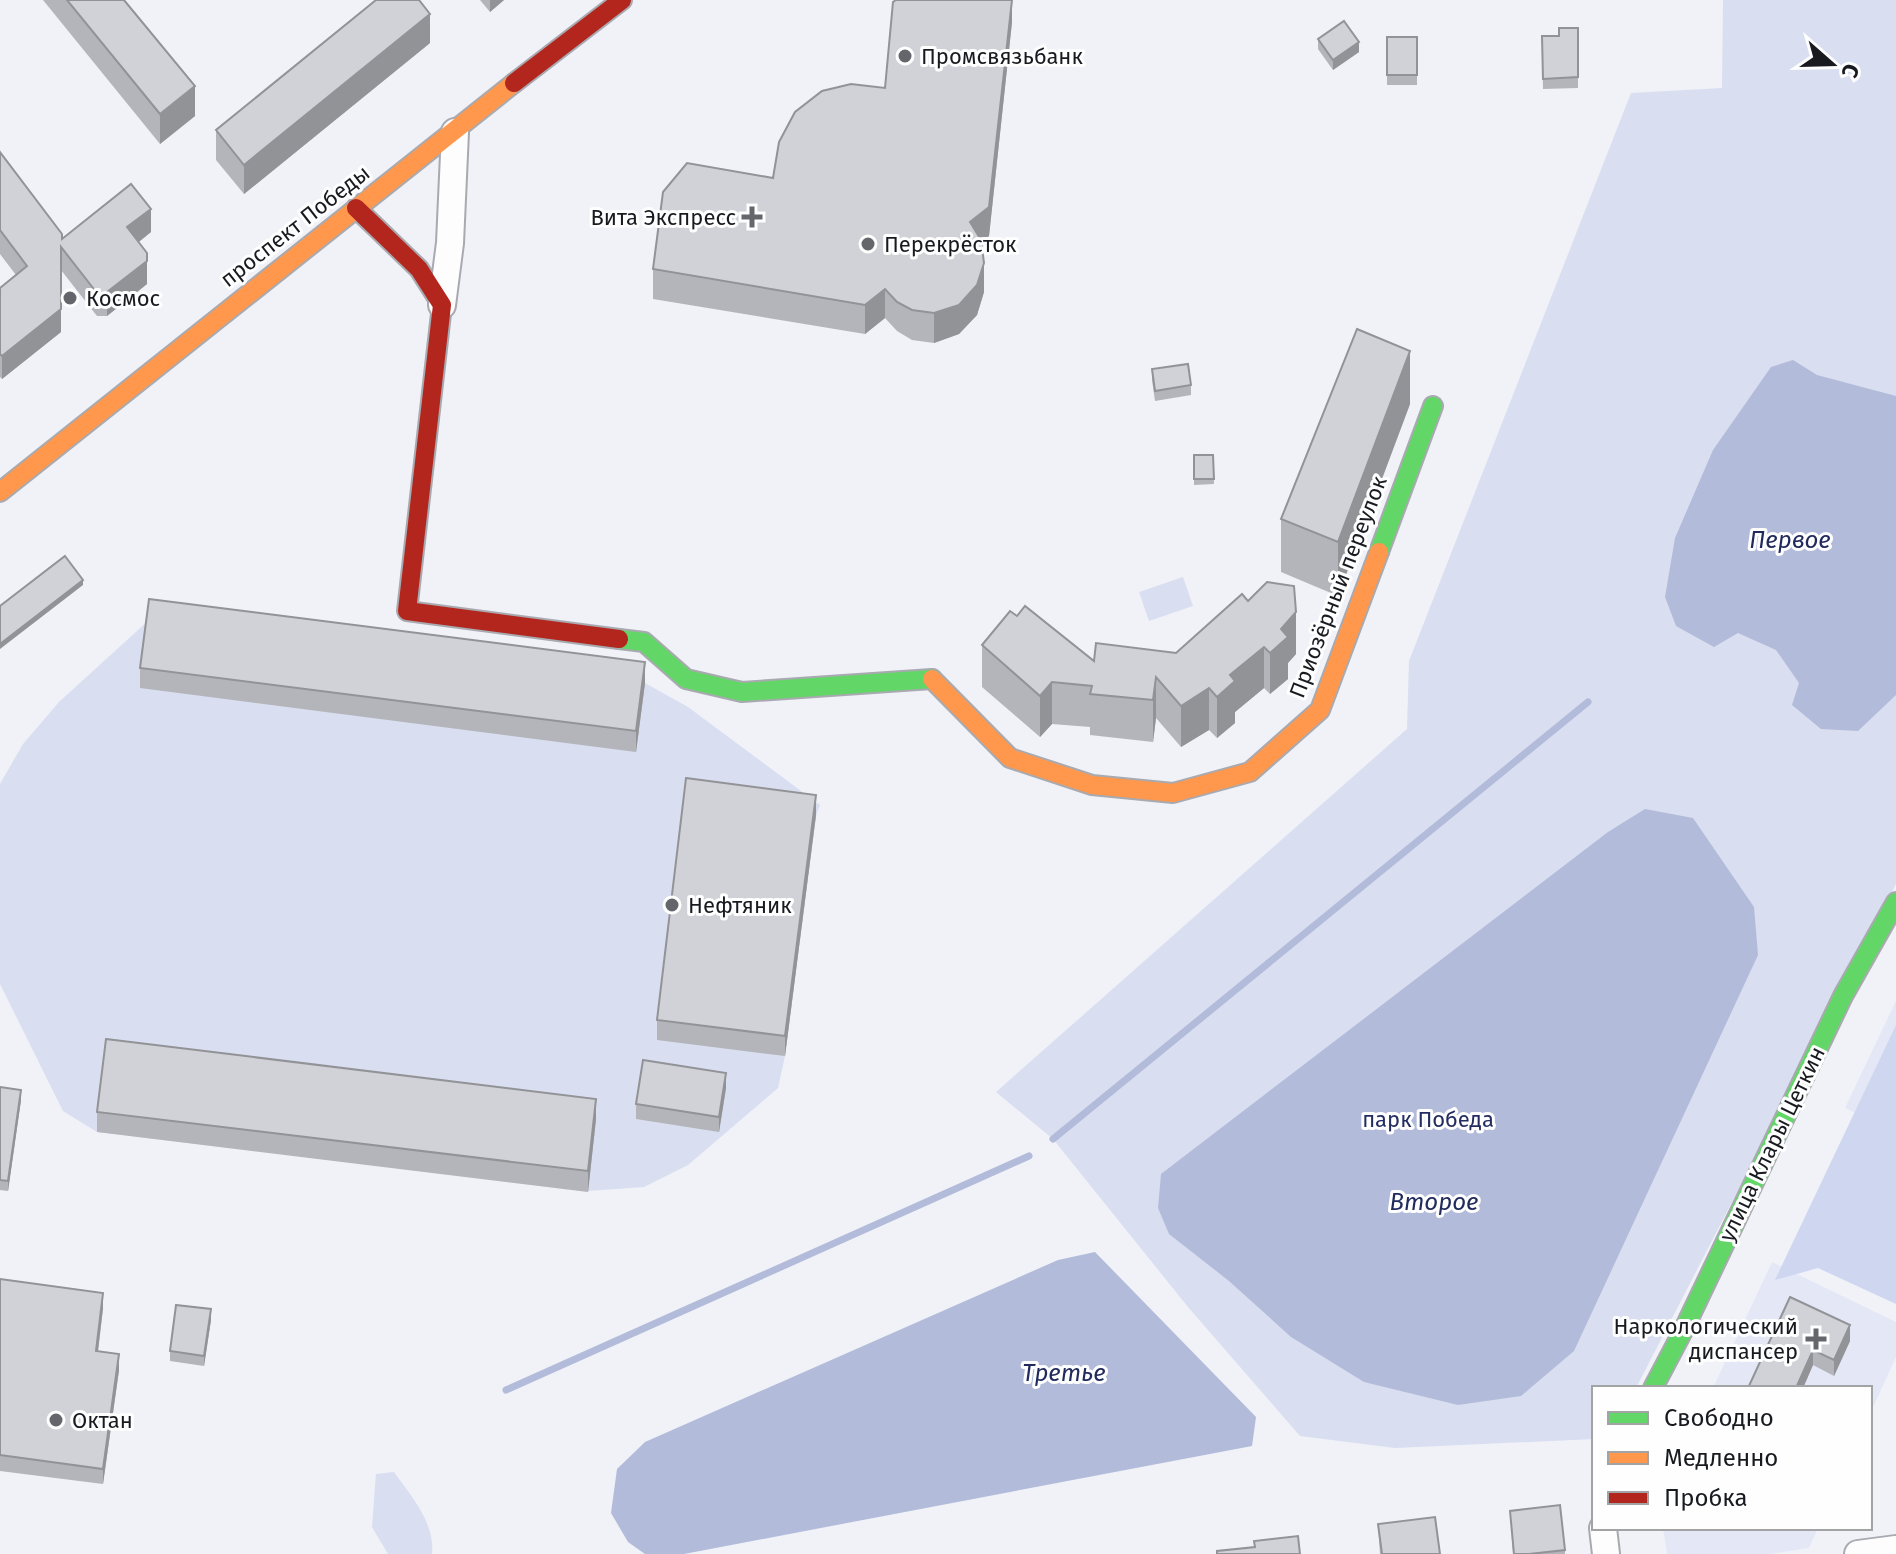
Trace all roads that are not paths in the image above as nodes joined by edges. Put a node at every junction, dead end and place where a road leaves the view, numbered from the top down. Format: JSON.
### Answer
{"nodes":[{"id":1,"x":572,"y":0,"type":"edge"},
{"id":2,"x":622,"y":0,"type":"edge"},
{"id":3,"x":589,"y":23,"type":"junction"},
{"id":4,"x":455,"y":132,"type":"junction"},
{"id":5,"x":356,"y":208,"type":"junction"},
{"id":6,"x":442,"y":305,"type":"junction"},
{"id":7,"x":1433,"y":406,"type":"dead end"},
{"id":8,"x":0,"y":492,"type":"edge"},
{"id":9,"x":1896,"y":902,"type":"edge"},
{"id":10,"x":1654,"y":1386,"type":"edge"},
{"id":11,"x":1603,"y":1530,"type":"edge"},
{"id":12,"x":1896,"y":1549,"type":"edge"},
{"id":13,"x":1606,"y":1554,"type":"edge"},
{"id":14,"x":1858,"y":1554,"type":"edge"}],
"edges":[{"from":1,"to":3,"type":"street"},
{"from":2,"to":3,"type":"street","name":"проспект Победы"},
{"from":3,"to":4,"type":"street","name":"проспект Победы"},
{"from":4,"to":5,"type":"street","name":"проспект Победы"},
{"from":4,"to":6,"type":"street"},
{"from":5,"to":6,"type":"street"},
{"from":5,"to":8,"type":"street","name":"проспект Победы"},
{"from":6,"to":7,"type":"street","name":"Приозёрный переулок"},
{"from":9,"to":10,"type":"street","name":"улица Клары Цеткин"},
{"from":11,"to":13,"type":"street"},
{"from":12,"to":14,"type":"street"}]}
